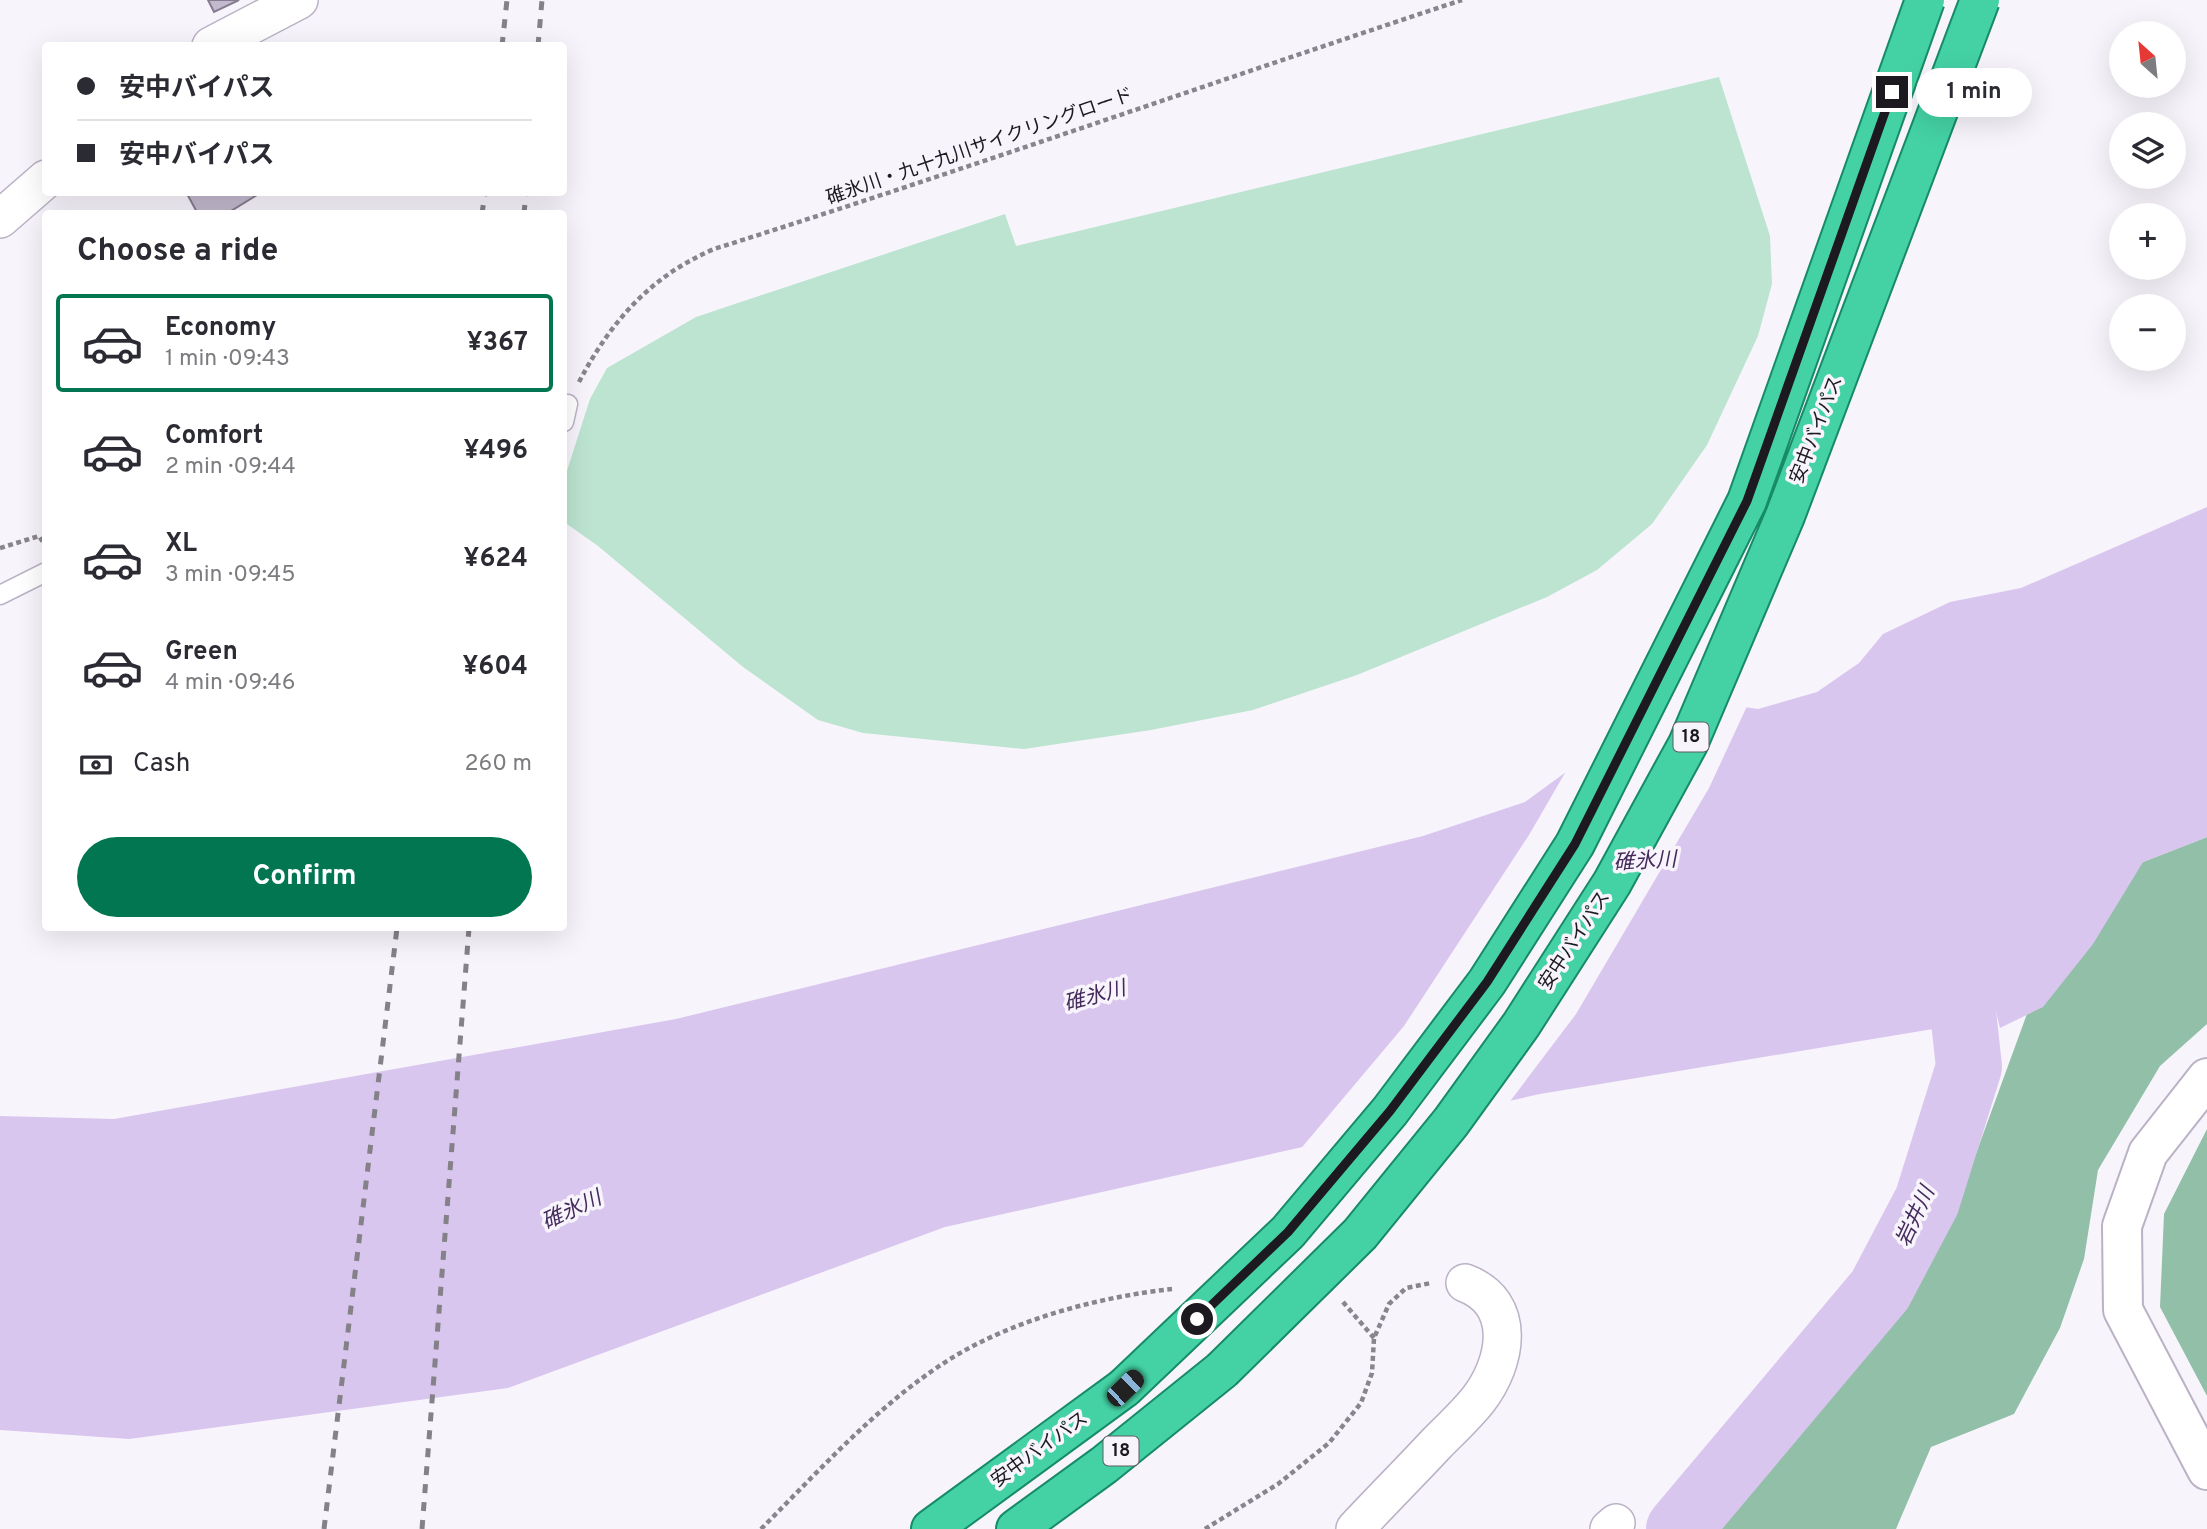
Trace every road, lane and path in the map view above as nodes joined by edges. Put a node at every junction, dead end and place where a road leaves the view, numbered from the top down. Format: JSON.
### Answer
{"nodes":[{"id":1,"x":299,"y":0,"type":"edge"},
{"id":2,"x":1462,"y":0,"type":"edge"},
{"id":3,"x":1925,"y":0,"type":"edge"},
{"id":4,"x":1980,"y":0,"type":"edge"},
{"id":5,"x":219,"y":42,"type":"edge"},
{"id":6,"x":42,"y":182,"type":"edge"},
{"id":7,"x":0,"y":219,"type":"edge"},
{"id":8,"x":568,"y":404,"type":"joint"},
{"id":9,"x":567,"y":408,"type":"edge"},
{"id":10,"x":42,"y":540,"type":"edge"},
{"id":11,"x":0,"y":548,"type":"edge"},
{"id":12,"x":42,"y":574,"type":"edge"},
{"id":13,"x":0,"y":595,"type":"edge"},
{"id":14,"x":2207,"y":1078,"type":"edge"},
{"id":15,"x":1465,"y":1283,"type":"joint"},
{"id":16,"x":1176,"y":1288,"type":"dead end"},
{"id":17,"x":1336,"y":1294,"type":"dead end"},
{"id":18,"x":1374,"y":1338,"type":"junction"},
{"id":19,"x":2207,"y":1471,"type":"edge"},
{"id":20,"x":761,"y":1529,"type":"edge"},
{"id":21,"x":931,"y":1529,"type":"edge"},
{"id":22,"x":1016,"y":1529,"type":"edge"},
{"id":23,"x":1205,"y":1529,"type":"edge"},
{"id":24,"x":1355,"y":1529,"type":"edge"}],
"edges":[{"from":1,"to":5,"type":"street"},
{"from":2,"to":8,"type":"path","name":"碓氷川・九十九川サイクリングロード"},
{"from":3,"to":21,"type":"highway","name":"安中バイパス","number":"18","bridge":true},
{"from":4,"to":22,"type":"highway","name":"安中バイパス","number":"18","bridge":true},
{"from":6,"to":7,"type":"street"},
{"from":8,"to":9,"type":"lane"},
{"from":10,"to":11,"type":"path"},
{"from":12,"to":13,"type":"lane"},
{"from":14,"to":19,"type":"street"},
{"from":15,"to":18,"type":"path"},
{"from":15,"to":24,"type":"street"},
{"from":16,"to":20,"type":"path"},
{"from":17,"to":18,"type":"path"},
{"from":18,"to":23,"type":"path"}]}
